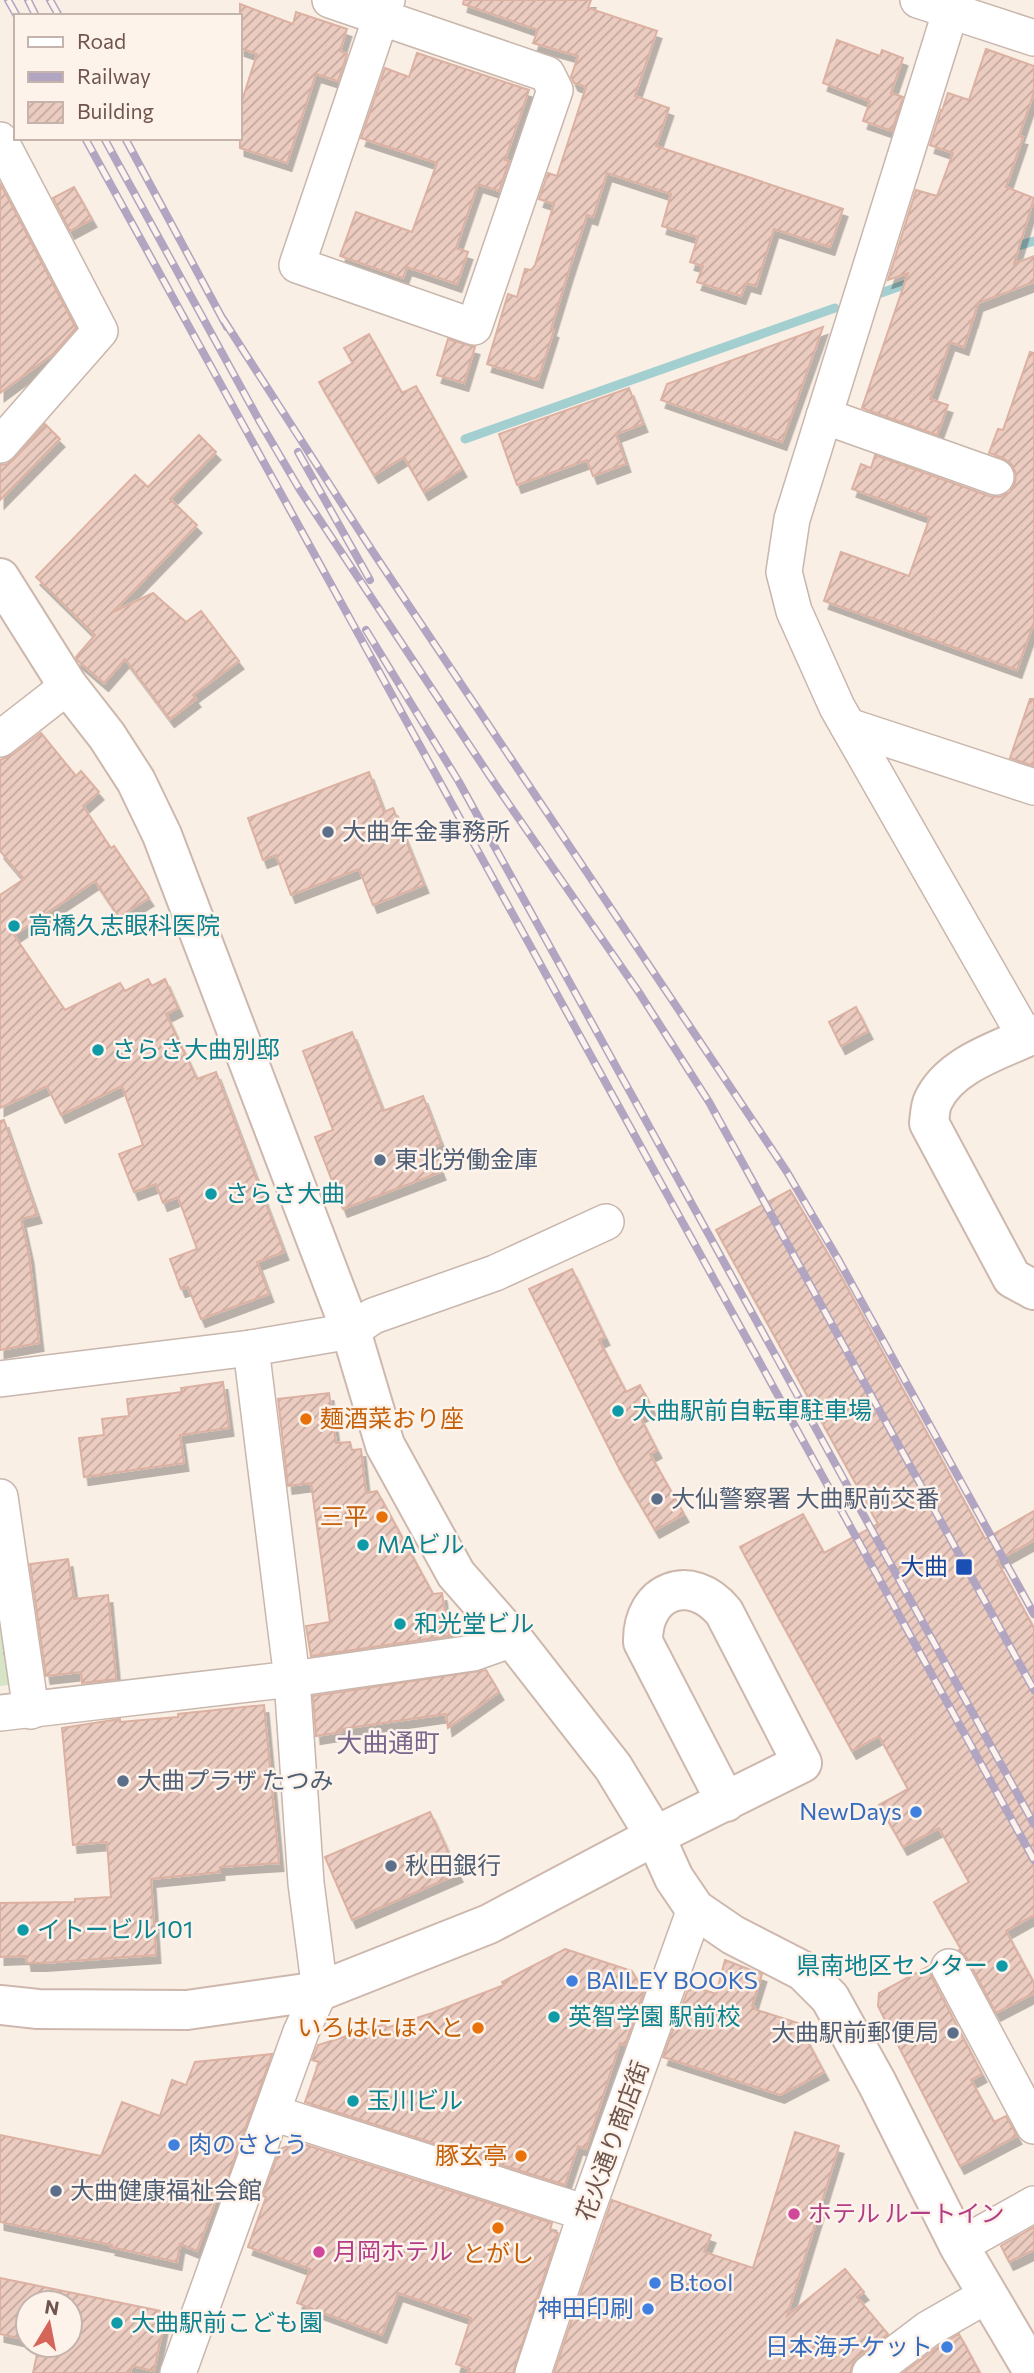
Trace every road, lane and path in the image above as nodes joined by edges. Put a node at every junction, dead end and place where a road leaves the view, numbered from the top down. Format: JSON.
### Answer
{"nodes":[{"id":1,"x":330,"y":0,"type":"edge"},
{"id":2,"x":918,"y":0,"type":"edge"},
{"id":3,"x":952,"y":6,"type":"edge"},
{"id":4,"x":384,"y":9,"type":"edge"},
{"id":5,"x":1034,"y":38,"type":"edge"},
{"id":6,"x":0,"y":140,"type":"edge"},
{"id":7,"x":824,"y":415,"type":"junction"},
{"id":8,"x":0,"y":444,"type":"edge"},
{"id":9,"x":996,"y":477,"type":"dead end"},
{"id":10,"x":0,"y":578,"type":"edge"},
{"id":11,"x":68,"y":686,"type":"junction"},
{"id":12,"x":848,"y":726,"type":"junction"},
{"id":13,"x":0,"y":739,"type":"edge"},
{"id":14,"x":1034,"y":787,"type":"edge"},
{"id":15,"x":1031,"y":1041,"type":"edge"},
{"id":16,"x":606,"y":1222,"type":"dead end"},
{"id":17,"x":1034,"y":1290,"type":"edge"},
{"id":18,"x":351,"y":1331,"type":"junction"},
{"id":19,"x":251,"y":1348,"type":"junction"},
{"id":20,"x":0,"y":1379,"type":"edge"},
{"id":21,"x":0,"y":1497,"type":"edge"},
{"id":22,"x":513,"y":1639,"type":"junction"},
{"id":23,"x":292,"y":1679,"type":"junction"},
{"id":24,"x":15,"y":1712,"type":"edge"},
{"id":25,"x":726,"y":1802,"type":"junction"},
{"id":26,"x":655,"y":1836,"type":"junction"},
{"id":27,"x":695,"y":1909,"type":"junction"},
{"id":28,"x":949,"y":1967,"type":"dead end"},
{"id":29,"x":320,"y":1991,"type":"junction"},
{"id":30,"x":0,"y":2005,"type":"edge"},
{"id":31,"x":273,"y":2113,"type":"junction"},
{"id":32,"x":1034,"y":2126,"type":"edge"},
{"id":33,"x":1034,"y":2204,"type":"edge"},
{"id":34,"x":586,"y":2213,"type":"junction"},
{"id":35,"x":959,"y":2246,"type":"junction"},
{"id":36,"x":987,"y":2295,"type":"junction"},
{"id":37,"x":1034,"y":2372,"type":"edge"},
{"id":38,"x":178,"y":2373,"type":"edge"},
{"id":39,"x":533,"y":2373,"type":"edge"},
{"id":40,"x":870,"y":2373,"type":"edge"}],
"edges":[{"from":1,"to":4,"type":"street"},
{"from":2,"to":3,"type":"street"},
{"from":3,"to":5,"type":"street"},
{"from":3,"to":7,"type":"street"},
{"from":4,"to":4,"type":"street"},
{"from":6,"to":8,"type":"street"},
{"from":7,"to":9,"type":"street"},
{"from":7,"to":12,"type":"street"},
{"from":10,"to":11,"type":"street"},
{"from":11,"to":13,"type":"street"},
{"from":11,"to":18,"type":"street"},
{"from":12,"to":14,"type":"street"},
{"from":12,"to":15,"type":"street"},
{"from":15,"to":17,"type":"street"},
{"from":16,"to":18,"type":"street"},
{"from":18,"to":19,"type":"street"},
{"from":18,"to":22,"type":"street"},
{"from":19,"to":20,"type":"street"},
{"from":19,"to":23,"type":"street"},
{"from":21,"to":24,"type":"street"},
{"from":22,"to":23,"type":"street"},
{"from":22,"to":26,"type":"street"},
{"from":23,"to":24,"type":"street"},
{"from":23,"to":29,"type":"street"},
{"from":25,"to":25,"type":"street"},
{"from":25,"to":26,"type":"street"},
{"from":26,"to":27,"type":"street"},
{"from":26,"to":29,"type":"street"},
{"from":27,"to":34,"type":"street","name":"花火通り商店街"},
{"from":27,"to":35,"type":"street"},
{"from":28,"to":32,"type":"street"},
{"from":29,"to":30,"type":"street"},
{"from":29,"to":31,"type":"street"},
{"from":31,"to":34,"type":"street"},
{"from":31,"to":38,"type":"street"},
{"from":33,"to":35,"type":"street"},
{"from":34,"to":39,"type":"street","name":"花火通り商店街"},
{"from":35,"to":36,"type":"street"},
{"from":36,"to":37,"type":"street"},
{"from":36,"to":40,"type":"street"}]}
